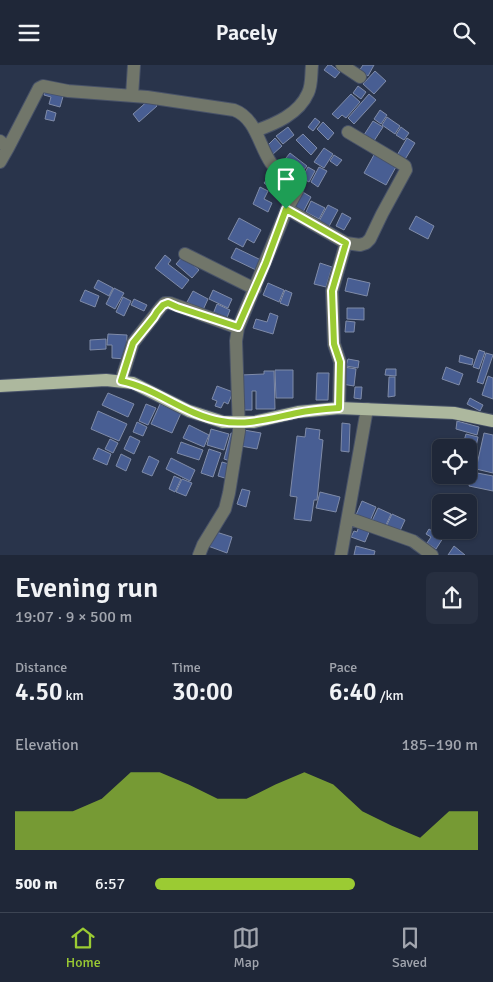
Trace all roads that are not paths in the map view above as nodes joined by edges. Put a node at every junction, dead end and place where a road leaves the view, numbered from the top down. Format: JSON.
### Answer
{"nodes":[{"id":1,"x":134,"y":65,"type":"edge"},
{"id":2,"x":312,"y":65,"type":"edge"},
{"id":3,"x":342,"y":65,"type":"edge"},
{"id":4,"x":360,"y":77,"type":"dead end"},
{"id":5,"x":132,"y":96,"type":"junction"},
{"id":6,"x":255,"y":131,"type":"junction"},
{"id":7,"x":348,"y":132,"type":"dead end"},
{"id":8,"x":4,"y":145,"type":"edge"},
{"id":9,"x":0,"y":162,"type":"edge"},
{"id":10,"x":286,"y":209,"type":"junction"},
{"id":11,"x":346,"y":243,"type":"junction"},
{"id":12,"x":185,"y":253,"type":"dead end"},
{"id":13,"x":255,"y":289,"type":"junction"},
{"id":14,"x":238,"y":327,"type":"junction"},
{"id":15,"x":121,"y":381,"type":"junction"},
{"id":16,"x":0,"y":386,"type":"edge"},
{"id":17,"x":339,"y":408,"type":"junction"},
{"id":18,"x":367,"y":409,"type":"junction"},
{"id":19,"x":493,"y":421,"type":"edge"},
{"id":20,"x":239,"y":423,"type":"junction"},
{"id":21,"x":348,"y":518,"type":"junction"},
{"id":22,"x":199,"y":555,"type":"edge"},
{"id":23,"x":341,"y":555,"type":"edge"},
{"id":24,"x":432,"y":555,"type":"edge"}],
"edges":[{"from":1,"to":5,"type":"street"},
{"from":2,"to":6,"type":"street"},
{"from":3,"to":4,"type":"street"},
{"from":5,"to":6,"type":"street"},
{"from":5,"to":8,"type":"street"},
{"from":6,"to":10,"type":"street"},
{"from":7,"to":11,"type":"street"},
{"from":8,"to":9,"type":"street"},
{"from":10,"to":11,"type":"street"},
{"from":10,"to":13,"type":"street"},
{"from":11,"to":17,"type":"street"},
{"from":12,"to":13,"type":"street"},
{"from":13,"to":14,"type":"street"},
{"from":14,"to":15,"type":"street"},
{"from":14,"to":20,"type":"street"},
{"from":15,"to":16,"type":"main road"},
{"from":15,"to":20,"type":"main road"},
{"from":17,"to":18,"type":"main road"},
{"from":17,"to":20,"type":"main road"},
{"from":18,"to":19,"type":"main road"},
{"from":18,"to":21,"type":"street"},
{"from":20,"to":22,"type":"street"},
{"from":21,"to":23,"type":"street"},
{"from":21,"to":24,"type":"street"}]}
